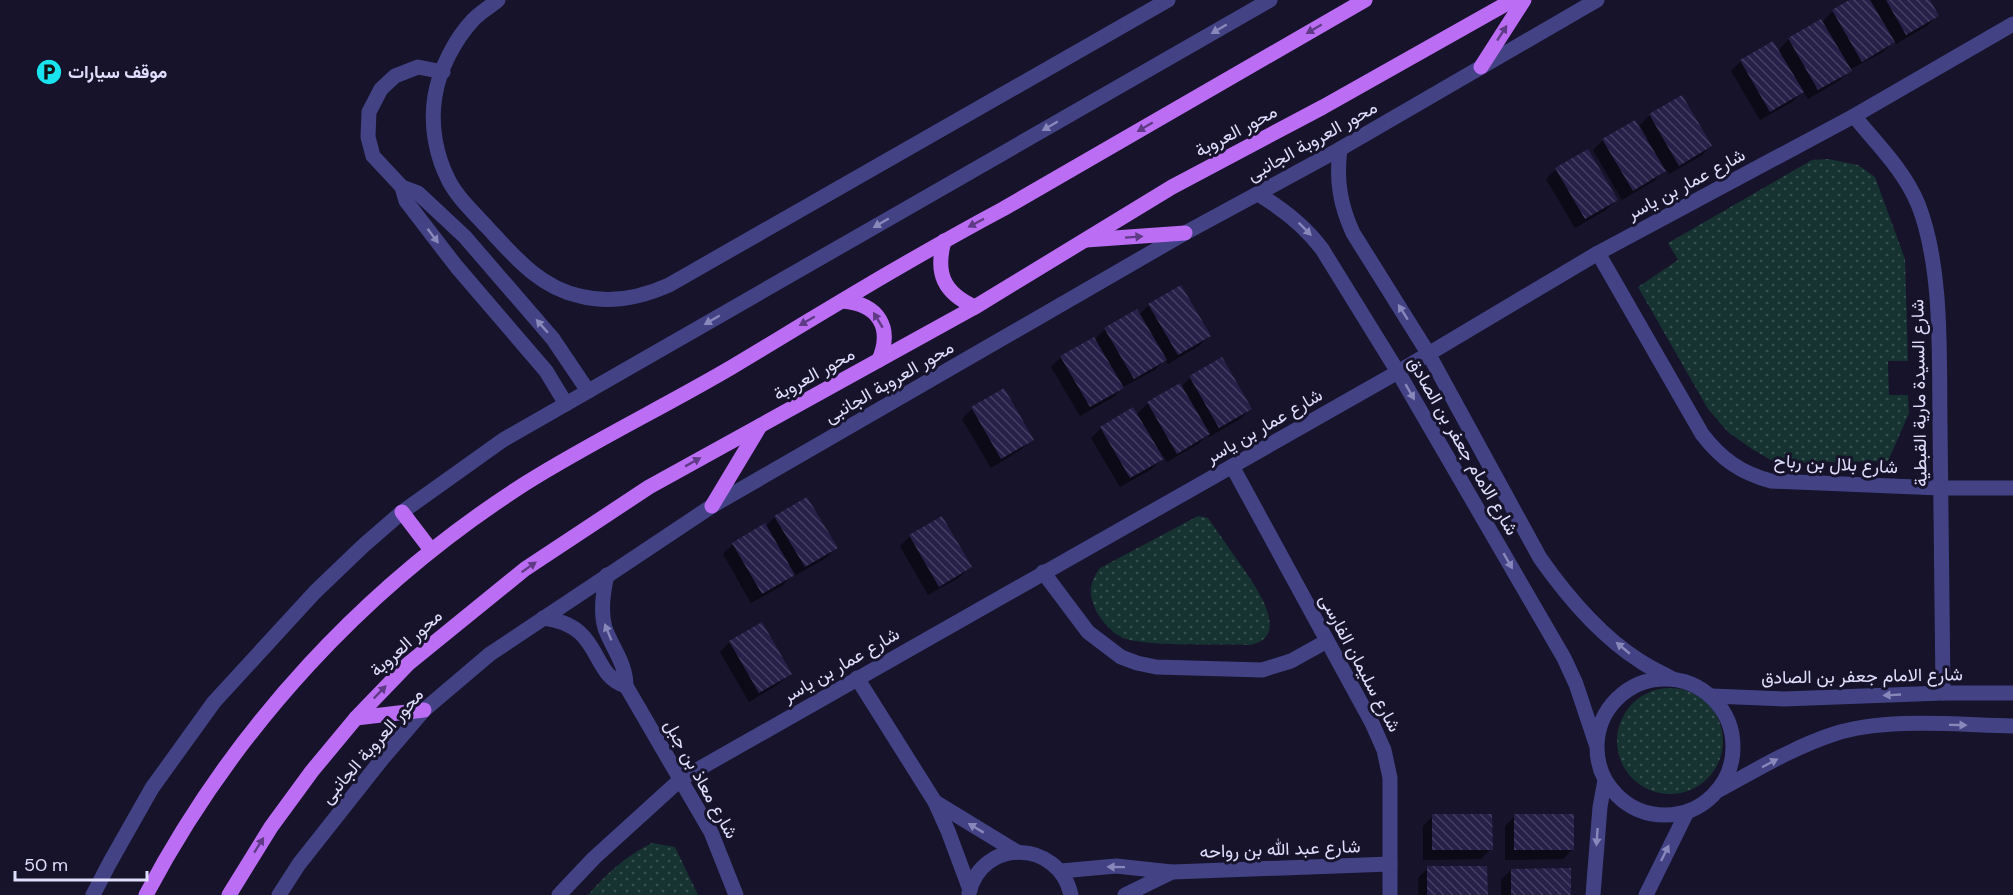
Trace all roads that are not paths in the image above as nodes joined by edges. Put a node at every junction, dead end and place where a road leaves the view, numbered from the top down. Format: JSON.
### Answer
{"nodes":[{"id":1,"x":478,"y":0,"type":"edge"},
{"id":2,"x":498,"y":0,"type":"edge"},
{"id":3,"x":1168,"y":0,"type":"edge"},
{"id":4,"x":1270,"y":0,"type":"edge"},
{"id":5,"x":1365,"y":0,"type":"edge"},
{"id":6,"x":1513,"y":0,"type":"edge"},
{"id":7,"x":1524,"y":0,"type":"edge"},
{"id":8,"x":1597,"y":0,"type":"edge"},
{"id":9,"x":474,"y":18,"type":"junction"},
{"id":10,"x":2013,"y":24,"type":"edge"},
{"id":11,"x":1481,"y":66,"type":"junction"},
{"id":12,"x":443,"y":72,"type":"junction"},
{"id":13,"x":1854,"y":116,"type":"junction"},
{"id":14,"x":1340,"y":149,"type":"junction"},
{"id":15,"x":402,"y":187,"type":"junction"},
{"id":16,"x":1258,"y":194,"type":"junction"},
{"id":17,"x":1185,"y":233,"type":"junction"},
{"id":18,"x":1083,"y":240,"type":"junction"},
{"id":19,"x":944,"y":241,"type":"junction"},
{"id":20,"x":1598,"y":253,"type":"junction"},
{"id":21,"x":843,"y":301,"type":"junction"},
{"id":22,"x":975,"y":307,"type":"junction"},
{"id":23,"x":526,"y":346,"type":"junction"},
{"id":24,"x":1428,"y":353,"type":"junction"},
{"id":25,"x":563,"y":354,"type":"junction"},
{"id":26,"x":879,"y":360,"type":"junction"},
{"id":27,"x":1398,"y":372,"type":"junction"},
{"id":28,"x":588,"y":391,"type":"junction"},
{"id":29,"x":566,"y":404,"type":"junction"},
{"id":30,"x":760,"y":426,"type":"junction"},
{"id":31,"x":1232,"y":466,"type":"junction"},
{"id":32,"x":1940,"y":488,"type":"junction"},
{"id":33,"x":2013,"y":488,"type":"edge"},
{"id":34,"x":712,"y":506,"type":"junction"},
{"id":35,"x":402,"y":512,"type":"junction"},
{"id":36,"x":431,"y":550,"type":"junction"},
{"id":37,"x":1043,"y":572,"type":"junction"},
{"id":38,"x":607,"y":575,"type":"junction"},
{"id":39,"x":543,"y":618,"type":"junction"},
{"id":40,"x":1327,"y":641,"type":"junction"},
{"id":41,"x":857,"y":678,"type":"junction"},
{"id":42,"x":1673,"y":679,"type":"junction"},
{"id":43,"x":626,"y":686,"type":"junction"},
{"id":44,"x":1943,"y":693,"type":"junction"},
{"id":45,"x":2013,"y":693,"type":"edge"},
{"id":46,"x":1712,"y":696,"type":"junction"},
{"id":47,"x":424,"y":710,"type":"junction"},
{"id":48,"x":356,"y":717,"type":"junction"},
{"id":49,"x":2013,"y":726,"type":"edge"},
{"id":50,"x":1596,"y":744,"type":"junction"},
{"id":51,"x":681,"y":779,"type":"junction"},
{"id":52,"x":1605,"y":780,"type":"junction"},
{"id":53,"x":1719,"y":790,"type":"junction"},
{"id":54,"x":935,"y":802,"type":"junction"},
{"id":55,"x":1687,"y":812,"type":"junction"},
{"id":56,"x":1017,"y":852,"type":"junction"},
{"id":57,"x":1390,"y":864,"type":"junction"},
{"id":58,"x":1061,"y":871,"type":"junction"},
{"id":59,"x":1172,"y":872,"type":"junction"},
{"id":60,"x":969,"y":893,"type":"edge"},
{"id":61,"x":93,"y":895,"type":"edge"},
{"id":62,"x":146,"y":895,"type":"edge"},
{"id":63,"x":229,"y":895,"type":"edge"},
{"id":64,"x":279,"y":895,"type":"edge"},
{"id":65,"x":559,"y":895,"type":"edge"},
{"id":66,"x":736,"y":895,"type":"edge"},
{"id":67,"x":1071,"y":895,"type":"edge"},
{"id":68,"x":1125,"y":895,"type":"edge"},
{"id":69,"x":1390,"y":895,"type":"edge"},
{"id":70,"x":1593,"y":895,"type":"edge"},
{"id":71,"x":1646,"y":895,"type":"edge"}],
"edges":[{"from":1,"to":9,"type":"street"},
{"from":2,"to":9,"type":"street"},
{"from":3,"to":12,"type":"street"},
{"from":4,"to":28,"type":"street","one_way":true},
{"from":5,"to":19,"type":"main road","one_way":true},
{"from":6,"to":18,"type":"main road","name":"محور العروبة"},
{"from":11,"to":7,"type":"main road","one_way":true},
{"from":8,"to":11,"type":"street","name":"محور العروبة الجانبى"},
{"from":9,"to":12,"type":"street"},
{"from":10,"to":13,"type":"street","name":"شارع عمار بن ياسر"},
{"from":11,"to":14,"type":"street","name":"محور العروبة الجانبى"},
{"from":12,"to":15,"type":"street"},
{"from":13,"to":20,"type":"street","name":"شارع عمار بن ياسر"},
{"from":13,"to":32,"type":"street","name":"شارع السيدة مارية القبطية"},
{"from":14,"to":16,"type":"street","name":"محور العروبة الجانبى"},
{"from":24,"to":14,"type":"street","name":"شارع الامام جعفر بن الصادق","one_way":true},
{"from":15,"to":23,"type":"street","one_way":true},
{"from":25,"to":15,"type":"street","one_way":true},
{"from":16,"to":17,"type":"street","name":"محور العروبة الجانبى"},
{"from":16,"to":27,"type":"street","name":"شارع الامام جعفر بن الصادق","one_way":true},
{"from":18,"to":17,"type":"main road","one_way":true},
{"from":17,"to":34,"type":"street","name":"محور العروبة الجانبى"},
{"from":18,"to":22,"type":"main road","name":"محور العروبة"},
{"from":19,"to":21,"type":"main road"},
{"from":19,"to":22,"type":"main road"},
{"from":20,"to":24,"type":"street","name":"شارع عمار بن ياسر"},
{"from":20,"to":32,"type":"street","name":"شارع بلال بن رباح"},
{"from":26,"to":21,"type":"main road","one_way":true},
{"from":21,"to":36,"type":"main road","one_way":true},
{"from":22,"to":26,"type":"main road","name":"محور العروبة"},
{"from":23,"to":25,"type":"street"},
{"from":23,"to":29,"type":"street"},
{"from":24,"to":27,"type":"street","name":"شارع عمار بن ياسر"},
{"from":42,"to":24,"type":"street","name":"شارع الامام جعفر بن الصادق","one_way":true},
{"from":25,"to":28,"type":"street"},
{"from":26,"to":30,"type":"main road","name":"محور العروبة"},
{"from":27,"to":31,"type":"street","name":"شارع عمار بن ياسر"},
{"from":27,"to":50,"type":"street","name":"شارع الامام جعفر بن الصادق","one_way":true},
{"from":28,"to":29,"type":"street"},
{"from":29,"to":35,"type":"street"},
{"from":30,"to":34,"type":"main road"},
{"from":48,"to":30,"type":"main road","name":"محور العروبة","one_way":true},
{"from":31,"to":37,"type":"street","name":"شارع عمار بن ياسر"},
{"from":31,"to":40,"type":"street","name":"شارع سليمان الفارسى"},
{"from":32,"to":33,"type":"street","name":"شارع بلال بن رباح"},
{"from":32,"to":44,"type":"street","name":"شارع السيدة مارية القبطية"},
{"from":34,"to":38,"type":"street","name":"محور العروبة الجانبى"},
{"from":35,"to":36,"type":"main road"},
{"from":35,"to":61,"type":"street"},
{"from":36,"to":62,"type":"main road"},
{"from":37,"to":40,"type":"street"},
{"from":37,"to":41,"type":"street","name":"شارع عمار بن ياسر"},
{"from":38,"to":39,"type":"street","name":"محور العروبة الجانبى"},
{"from":43,"to":38,"type":"street","name":"شارع معاذ بن جبل","one_way":true},
{"from":39,"to":43,"type":"street","name":"شارع معاذ بن جبل"},
{"from":39,"to":47,"type":"street","name":"محور العروبة الجانبى"},
{"from":40,"to":57,"type":"street","name":"شارع سليمان الفارسى"},
{"from":41,"to":51,"type":"street","name":"شارع عمار بن ياسر"},
{"from":41,"to":54,"type":"street"},
{"from":42,"to":46,"type":"street"},
{"from":42,"to":50,"type":"street"},
{"from":43,"to":51,"type":"street","name":"شارع معاذ بن جبل"},
{"from":44,"to":45,"type":"street","name":"شارع الامام جعفر بن الصادق"},
{"from":44,"to":46,"type":"street","name":"شارع الامام جعفر بن الصادق","one_way":true},
{"from":46,"to":53,"type":"street"},
{"from":47,"to":48,"type":"main road"},
{"from":47,"to":64,"type":"street","name":"محور العروبة الجانبى"},
{"from":63,"to":48,"type":"main road","name":"محور العروبة","one_way":true},
{"from":53,"to":49,"type":"street","one_way":true},
{"from":50,"to":52,"type":"street"},
{"from":51,"to":65,"type":"street","name":"شارع عمار بن ياسر"},
{"from":51,"to":66,"type":"street","name":"شارع معاذ بن جبل"},
{"from":52,"to":55,"type":"street"},
{"from":52,"to":70,"type":"street","one_way":true},
{"from":53,"to":55,"type":"street"},
{"from":56,"to":54,"type":"street","one_way":true},
{"from":54,"to":60,"type":"street"},
{"from":71,"to":55,"type":"street","one_way":true},
{"from":56,"to":58,"type":"street"},
{"from":56,"to":60,"type":"street"},
{"from":57,"to":59,"type":"street","name":"شارع عبد الله بن رواحه"},
{"from":57,"to":69,"type":"street","name":"شارع سليمان الفارسى"},
{"from":59,"to":58,"type":"street","name":"شارع عبد الله بن رواحه","one_way":true},
{"from":58,"to":67,"type":"street"},
{"from":59,"to":68,"type":"street","name":"شارع عبد الله بن رواحه"}]}
